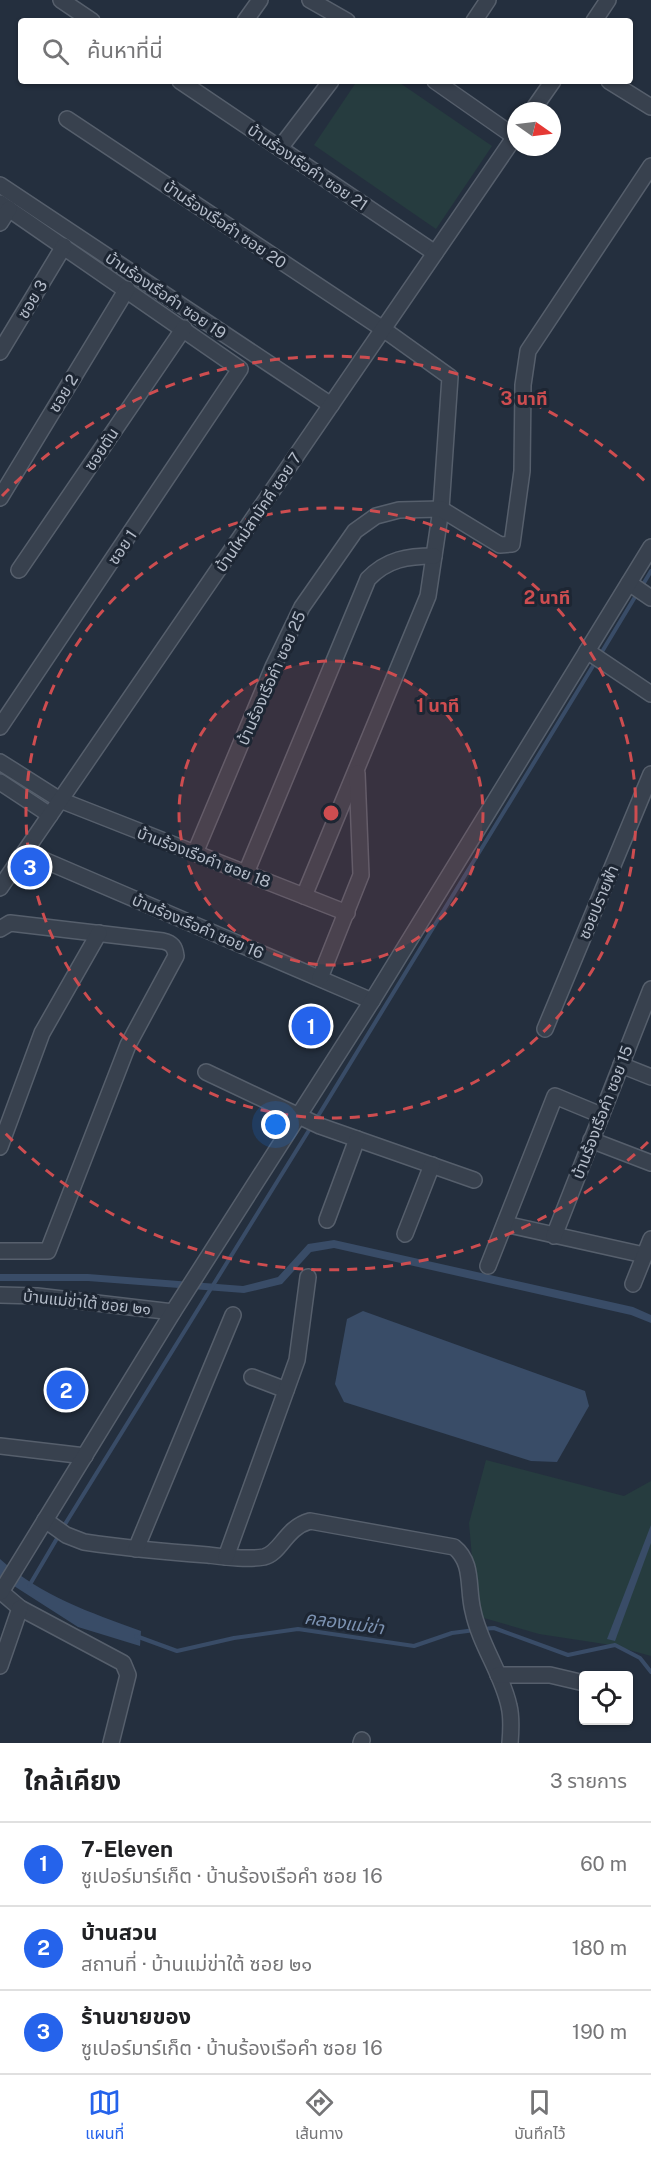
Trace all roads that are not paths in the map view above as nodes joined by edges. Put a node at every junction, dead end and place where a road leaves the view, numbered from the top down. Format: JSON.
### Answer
{"nodes":[{"id":1,"x":61,"y":0,"type":"edge"},
{"id":2,"x":260,"y":0,"type":"edge"},
{"id":3,"x":310,"y":0,"type":"edge"},
{"id":4,"x":488,"y":0,"type":"edge"},
{"id":5,"x":608,"y":0,"type":"edge"},
{"id":6,"x":88,"y":18,"type":"edge"},
{"id":7,"x":247,"y":18,"type":"edge"},
{"id":8,"x":342,"y":18,"type":"edge"},
{"id":9,"x":476,"y":18,"type":"edge"},
{"id":10,"x":596,"y":18,"type":"edge"},
{"id":11,"x":329,"y":84,"type":"edge"},
{"id":12,"x":439,"y":84,"type":"edge"},
{"id":13,"x":551,"y":84,"type":"edge"},
{"id":14,"x":614,"y":84,"type":"edge"},
{"id":15,"x":199,"y":86,"type":"edge"},
{"id":16,"x":538,"y":102,"type":"edge"},
{"id":17,"x":651,"y":108,"type":"edge"},
{"id":18,"x":67,"y":119,"type":"dead end"},
{"id":19,"x":507,"y":130,"type":"edge"},
{"id":20,"x":280,"y":148,"type":"junction"},
{"id":21,"x":507,"y":148,"type":"edge"},
{"id":22,"x":651,"y":166,"type":"edge"},
{"id":23,"x":0,"y":185,"type":"edge"},
{"id":24,"x":4,"y":206,"type":"edge"},
{"id":25,"x":0,"y":223,"type":"edge"},
{"id":26,"x":64,"y":246,"type":"junction"},
{"id":27,"x":435,"y":253,"type":"junction"},
{"id":28,"x":127,"y":289,"type":"junction"},
{"id":29,"x":183,"y":328,"type":"junction"},
{"id":30,"x":383,"y":328,"type":"junction"},
{"id":31,"x":0,"y":352,"type":"edge"},
{"id":32,"x":331,"y":405,"type":"junction"},
{"id":33,"x":0,"y":498,"type":"edge"},
{"id":34,"x":441,"y":509,"type":"junction"},
{"id":35,"x":651,"y":547,"type":"edge"},
{"id":36,"x":434,"y":556,"type":"junction"},
{"id":37,"x":19,"y":570,"type":"dead end"},
{"id":38,"x":639,"y":590,"type":"edge"},
{"id":39,"x":595,"y":657,"type":"junction"},
{"id":40,"x":651,"y":694,"type":"edge"},
{"id":41,"x":0,"y":727,"type":"edge"},
{"id":42,"x":0,"y":762,"type":"edge"},
{"id":43,"x":357,"y":767,"type":"junction"},
{"id":44,"x":651,"y":774,"type":"edge"},
{"id":45,"x":0,"y":782,"type":"edge"},
{"id":46,"x":60,"y":800,"type":"junction"},
{"id":47,"x":50,"y":815,"type":"junction"},
{"id":48,"x":25,"y":852,"type":"junction"},
{"id":49,"x":195,"y":853,"type":"junction"},
{"id":50,"x":246,"y":873,"type":"junction"},
{"id":51,"x":0,"y":888,"type":"edge"},
{"id":52,"x":304,"y":896,"type":"junction"},
{"id":53,"x":347,"y":913,"type":"junction"},
{"id":54,"x":0,"y":929,"type":"edge"},
{"id":55,"x":99,"y":933,"type":"junction"},
{"id":56,"x":320,"y":978,"type":"junction"},
{"id":57,"x":650,"y":993,"type":"edge"},
{"id":58,"x":372,"y":1001,"type":"junction"},
{"id":59,"x":545,"y":1029,"type":"dead end"},
{"id":60,"x":621,"y":1065,"type":"junction"},
{"id":61,"x":206,"y":1072,"type":"dead end"},
{"id":62,"x":651,"y":1077,"type":"edge"},
{"id":63,"x":299,"y":1114,"type":"junction"},
{"id":64,"x":602,"y":1114,"type":"junction"},
{"id":65,"x":357,"y":1138,"type":"junction"},
{"id":66,"x":591,"y":1140,"type":"junction"},
{"id":67,"x":0,"y":1147,"type":"edge"},
{"id":68,"x":651,"y":1163,"type":"edge"},
{"id":69,"x":432,"y":1165,"type":"junction"},
{"id":70,"x":474,"y":1180,"type":"dead end"},
{"id":71,"x":327,"y":1220,"type":"dead end"},
{"id":72,"x":505,"y":1224,"type":"junction"},
{"id":73,"x":405,"y":1234,"type":"dead end"},
{"id":74,"x":554,"y":1236,"type":"junction"},
{"id":75,"x":651,"y":1239,"type":"edge"},
{"id":76,"x":0,"y":1251,"type":"edge"},
{"id":77,"x":644,"y":1255,"type":"junction"},
{"id":78,"x":488,"y":1266,"type":"dead end"},
{"id":79,"x":308,"y":1277,"type":"dead end"},
{"id":80,"x":633,"y":1284,"type":"dead end"},
{"id":81,"x":0,"y":1295,"type":"edge"},
{"id":82,"x":173,"y":1312,"type":"junction"},
{"id":83,"x":233,"y":1316,"type":"dead end"},
{"id":84,"x":252,"y":1377,"type":"dead end"},
{"id":85,"x":286,"y":1390,"type":"junction"},
{"id":86,"x":0,"y":1446,"type":"edge"},
{"id":87,"x":85,"y":1456,"type":"junction"},
{"id":88,"x":56,"y":1528,"type":"junction"},
{"id":89,"x":136,"y":1549,"type":"junction"},
{"id":90,"x":225,"y":1557,"type":"junction"},
{"id":91,"x":1,"y":1592,"type":"edge"},
{"id":92,"x":20,"y":1608,"type":"junction"},
{"id":93,"x":0,"y":1666,"type":"edge"},
{"id":94,"x":498,"y":1675,"type":"junction"},
{"id":95,"x":579,"y":1682,"type":"edge"},
{"id":96,"x":111,"y":1743,"type":"edge"},
{"id":97,"x":510,"y":1743,"type":"edge"}],
"edges":[{"from":1,"to":6,"type":"street"},
{"from":2,"to":7,"type":"street"},
{"from":3,"to":8,"type":"street"},
{"from":4,"to":9,"type":"street"},
{"from":5,"to":10,"type":"street"},
{"from":11,"to":20,"type":"street"},
{"from":12,"to":19,"type":"street"},
{"from":13,"to":16,"type":"street"},
{"from":14,"to":17,"type":"street"},
{"from":15,"to":20,"type":"street","name":"บ้านร้องเรือคำ ซอย 21"},
{"from":18,"to":30,"type":"street","name":"บ้านร้องเรือคำ ซอย 20"},
{"from":20,"to":27,"type":"street","name":"บ้านร้องเรือคำ ซอย 21"},
{"from":21,"to":27,"type":"street","name":"บ้านใหม่สามัคคี ซอย 7"},
{"from":22,"to":34,"type":"street"},
{"from":23,"to":32,"type":"street","name":"บ้านร้องเรือคำ ซอย 19"},
{"from":24,"to":25,"type":"street"},
{"from":24,"to":26,"type":"street"},
{"from":26,"to":28,"type":"street"},
{"from":26,"to":31,"type":"street","name":"ซอย 3"},
{"from":27,"to":30,"type":"street","name":"บ้านใหม่สามัคคี ซอย 7"},
{"from":28,"to":29,"type":"street"},
{"from":28,"to":33,"type":"street","name":"ซอย 2"},
{"from":29,"to":37,"type":"street","name":"ซอยตัน"},
{"from":29,"to":41,"type":"street","name":"ซอย 1"},
{"from":30,"to":32,"type":"street","name":"บ้านใหม่สามัคคี ซอย 7"},
{"from":30,"to":34,"type":"street","name":"บ้านร้องเรือคำ ซอย 20"},
{"from":32,"to":46,"type":"street","name":"บ้านใหม่สามัคคี ซอย 7"},
{"from":34,"to":36,"type":"street"},
{"from":34,"to":49,"type":"street","name":"บ้านร้องเรือคำ ซอย 25"},
{"from":35,"to":38,"type":"street"},
{"from":36,"to":43,"type":"street"},
{"from":36,"to":50,"type":"street"},
{"from":38,"to":39,"type":"street"},
{"from":39,"to":40,"type":"street"},
{"from":39,"to":58,"type":"street"},
{"from":42,"to":46,"type":"street","name":"บ้านร้องเรือคำ ซอย 18"},
{"from":43,"to":52,"type":"street"},
{"from":43,"to":53,"type":"street"},
{"from":44,"to":59,"type":"street","name":"ซอยปรายฟ้า"},
{"from":45,"to":47,"type":"street"},
{"from":46,"to":47,"type":"street","name":"บ้านใหม่สามัคคี ซอย 7"},
{"from":46,"to":49,"type":"street","name":"บ้านร้องเรือคำ ซอย 18"},
{"from":47,"to":48,"type":"street","name":"บ้านใหม่สามัคคี ซอย 7"},
{"from":48,"to":51,"type":"street","name":"บ้านใหม่สามัคคี ซอย 7"},
{"from":48,"to":56,"type":"street","name":"บ้านร้องเรือคำ ซอย 16"},
{"from":49,"to":50,"type":"street","name":"บ้านร้องเรือคำ ซอย 18"},
{"from":50,"to":52,"type":"street","name":"บ้านร้องเรือคำ ซอย 18"},
{"from":52,"to":53,"type":"street","name":"บ้านร้องเรือคำ ซอย 18"},
{"from":53,"to":56,"type":"street"},
{"from":54,"to":55,"type":"street"},
{"from":55,"to":67,"type":"street"},
{"from":55,"to":76,"type":"street"},
{"from":56,"to":58,"type":"street","name":"บ้านร้องเรือคำ ซอย 16"},
{"from":57,"to":60,"type":"street","name":"บ้านร้องเรือคำ ซอย 15"},
{"from":58,"to":63,"type":"street"},
{"from":60,"to":62,"type":"street"},
{"from":60,"to":64,"type":"street","name":"บ้านร้องเรือคำ ซอย 15"},
{"from":61,"to":63,"type":"street"},
{"from":63,"to":65,"type":"street"},
{"from":63,"to":82,"type":"street"},
{"from":64,"to":66,"type":"street","name":"บ้านร้องเรือคำ ซอย 15"},
{"from":64,"to":72,"type":"street"},
{"from":65,"to":69,"type":"street"},
{"from":65,"to":71,"type":"street"},
{"from":66,"to":68,"type":"street"},
{"from":66,"to":74,"type":"street","name":"บ้านร้องเรือคำ ซอย 15"},
{"from":69,"to":70,"type":"street"},
{"from":69,"to":73,"type":"street"},
{"from":72,"to":74,"type":"street"},
{"from":72,"to":78,"type":"street"},
{"from":74,"to":77,"type":"street"},
{"from":75,"to":77,"type":"street"},
{"from":77,"to":80,"type":"street"},
{"from":79,"to":85,"type":"street"},
{"from":81,"to":82,"type":"street","name":"บ้านแม่ข่าใต้ ซอย ๒๑"},
{"from":82,"to":87,"type":"street"},
{"from":83,"to":89,"type":"street"},
{"from":84,"to":85,"type":"street"},
{"from":85,"to":90,"type":"street"},
{"from":86,"to":87,"type":"street"},
{"from":87,"to":88,"type":"street"},
{"from":88,"to":89,"type":"street"},
{"from":88,"to":91,"type":"street"},
{"from":89,"to":90,"type":"street"},
{"from":90,"to":94,"type":"street"},
{"from":91,"to":92,"type":"street"},
{"from":92,"to":93,"type":"street"},
{"from":92,"to":96,"type":"street"},
{"from":94,"to":95,"type":"street"},
{"from":94,"to":97,"type":"street"}]}
